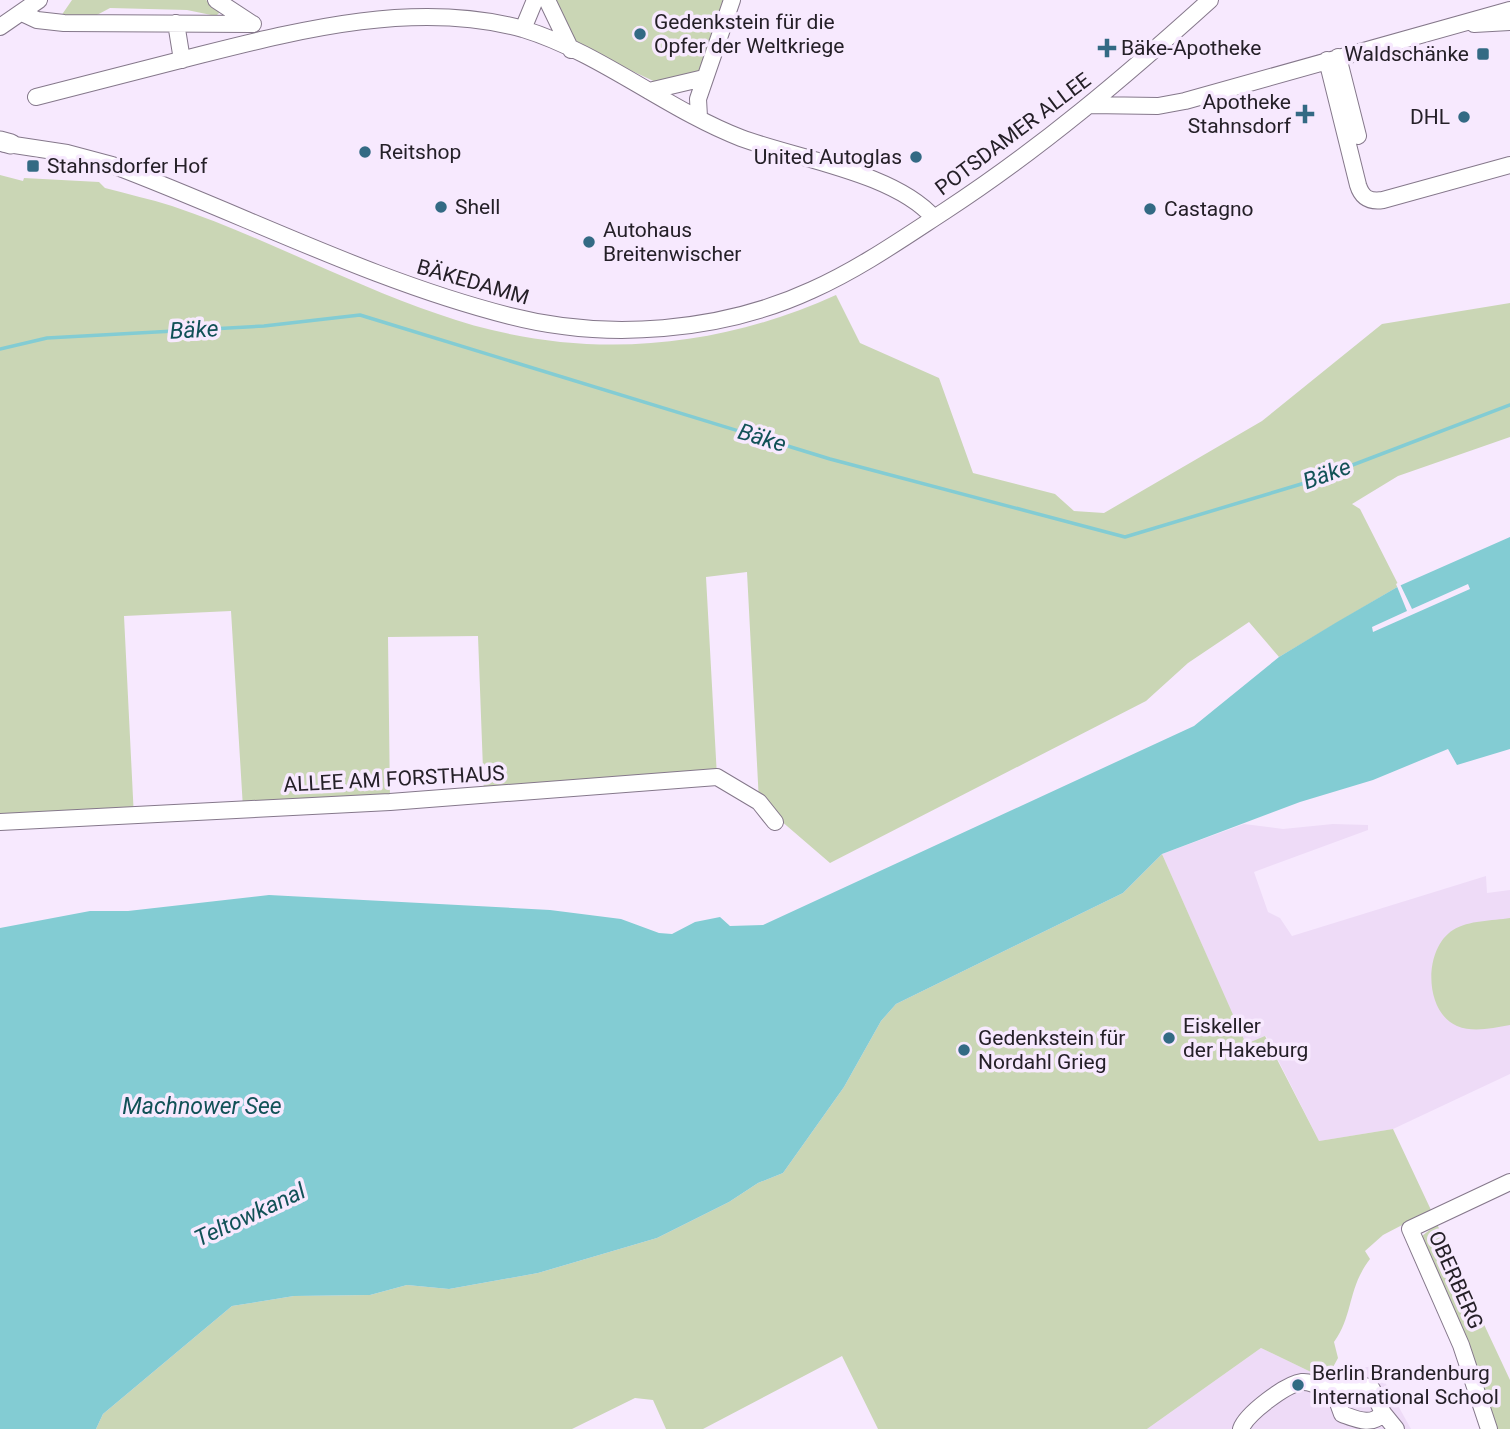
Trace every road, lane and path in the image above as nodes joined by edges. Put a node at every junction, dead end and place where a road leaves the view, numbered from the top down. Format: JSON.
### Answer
{"nodes":[{"id":1,"x":39,"y":0,"type":"edge"},
{"id":2,"x":216,"y":0,"type":"edge"},
{"id":3,"x":535,"y":0,"type":"edge"},
{"id":4,"x":547,"y":0,"type":"edge"},
{"id":5,"x":732,"y":0,"type":"edge"},
{"id":6,"x":1210,"y":0,"type":"edge"},
{"id":7,"x":1510,"y":10,"type":"edge"},
{"id":8,"x":22,"y":13,"type":"junction"},
{"id":9,"x":1510,"y":22,"type":"edge"},
{"id":10,"x":176,"y":23,"type":"junction"},
{"id":11,"x":253,"y":24,"type":"junction"},
{"id":12,"x":1465,"y":24,"type":"junction"},
{"id":13,"x":0,"y":27,"type":"edge"},
{"id":14,"x":523,"y":29,"type":"junction"},
{"id":15,"x":275,"y":36,"type":"junction"},
{"id":16,"x":571,"y":50,"type":"junction"},
{"id":17,"x":1333,"y":59,"type":"junction"},
{"id":18,"x":182,"y":60,"type":"junction"},
{"id":19,"x":704,"y":78,"type":"junction"},
{"id":20,"x":648,"y":92,"type":"junction"},
{"id":21,"x":36,"y":97,"type":"dead end"},
{"id":22,"x":1090,"y":106,"type":"junction"},
{"id":23,"x":699,"y":117,"type":"junction"},
{"id":24,"x":1358,"y":136,"type":"dead end"},
{"id":25,"x":4,"y":143,"type":"edge"},
{"id":26,"x":1510,"y":165,"type":"edge"},
{"id":27,"x":934,"y":218,"type":"junction"},
{"id":28,"x":0,"y":822,"type":"edge"},
{"id":29,"x":775,"y":822,"type":"dead end"},
{"id":30,"x":1510,"y":1182,"type":"edge"},
{"id":31,"x":1334,"y":1392,"type":"junction"},
{"id":32,"x":1383,"y":1413,"type":"junction"},
{"id":33,"x":1241,"y":1429,"type":"edge"},
{"id":34,"x":1396,"y":1429,"type":"edge"},
{"id":35,"x":1489,"y":1429,"type":"edge"}],
"edges":[{"from":1,"to":8,"type":"street"},
{"from":2,"to":11,"type":"street"},
{"from":3,"to":14,"type":"street"},
{"from":4,"to":16,"type":"street"},
{"from":5,"to":19,"type":"street"},
{"from":6,"to":22,"type":"street","name":"POTSDAMER ALLEE"},
{"from":7,"to":12,"type":"street"},
{"from":8,"to":10,"type":"street"},
{"from":8,"to":13,"type":"street"},
{"from":9,"to":12,"type":"street"},
{"from":10,"to":11,"type":"street"},
{"from":10,"to":18,"type":"street"},
{"from":11,"to":15,"type":"street"},
{"from":12,"to":17,"type":"street"},
{"from":14,"to":15,"type":"street"},
{"from":14,"to":16,"type":"street"},
{"from":15,"to":18,"type":"street"},
{"from":16,"to":20,"type":"street"},
{"from":17,"to":22,"type":"street"},
{"from":17,"to":24,"type":"street"},
{"from":17,"to":26,"type":"street"},
{"from":18,"to":21,"type":"street"},
{"from":19,"to":20,"type":"street"},
{"from":19,"to":23,"type":"street"},
{"from":20,"to":23,"type":"street"},
{"from":22,"to":27,"type":"street","name":"POTSDAMER ALLEE"},
{"from":23,"to":27,"type":"street"},
{"from":25,"to":27,"type":"street","name":"BÄKEDAMM"},
{"from":28,"to":29,"type":"street","name":"ALLEE AM FORSTHAUS"},
{"from":30,"to":35,"type":"street","name":"OBERBERG"},
{"from":31,"to":32,"type":"street"},
{"from":31,"to":32,"type":"street"},
{"from":31,"to":33,"type":"street"},
{"from":32,"to":34,"type":"street"}]}
